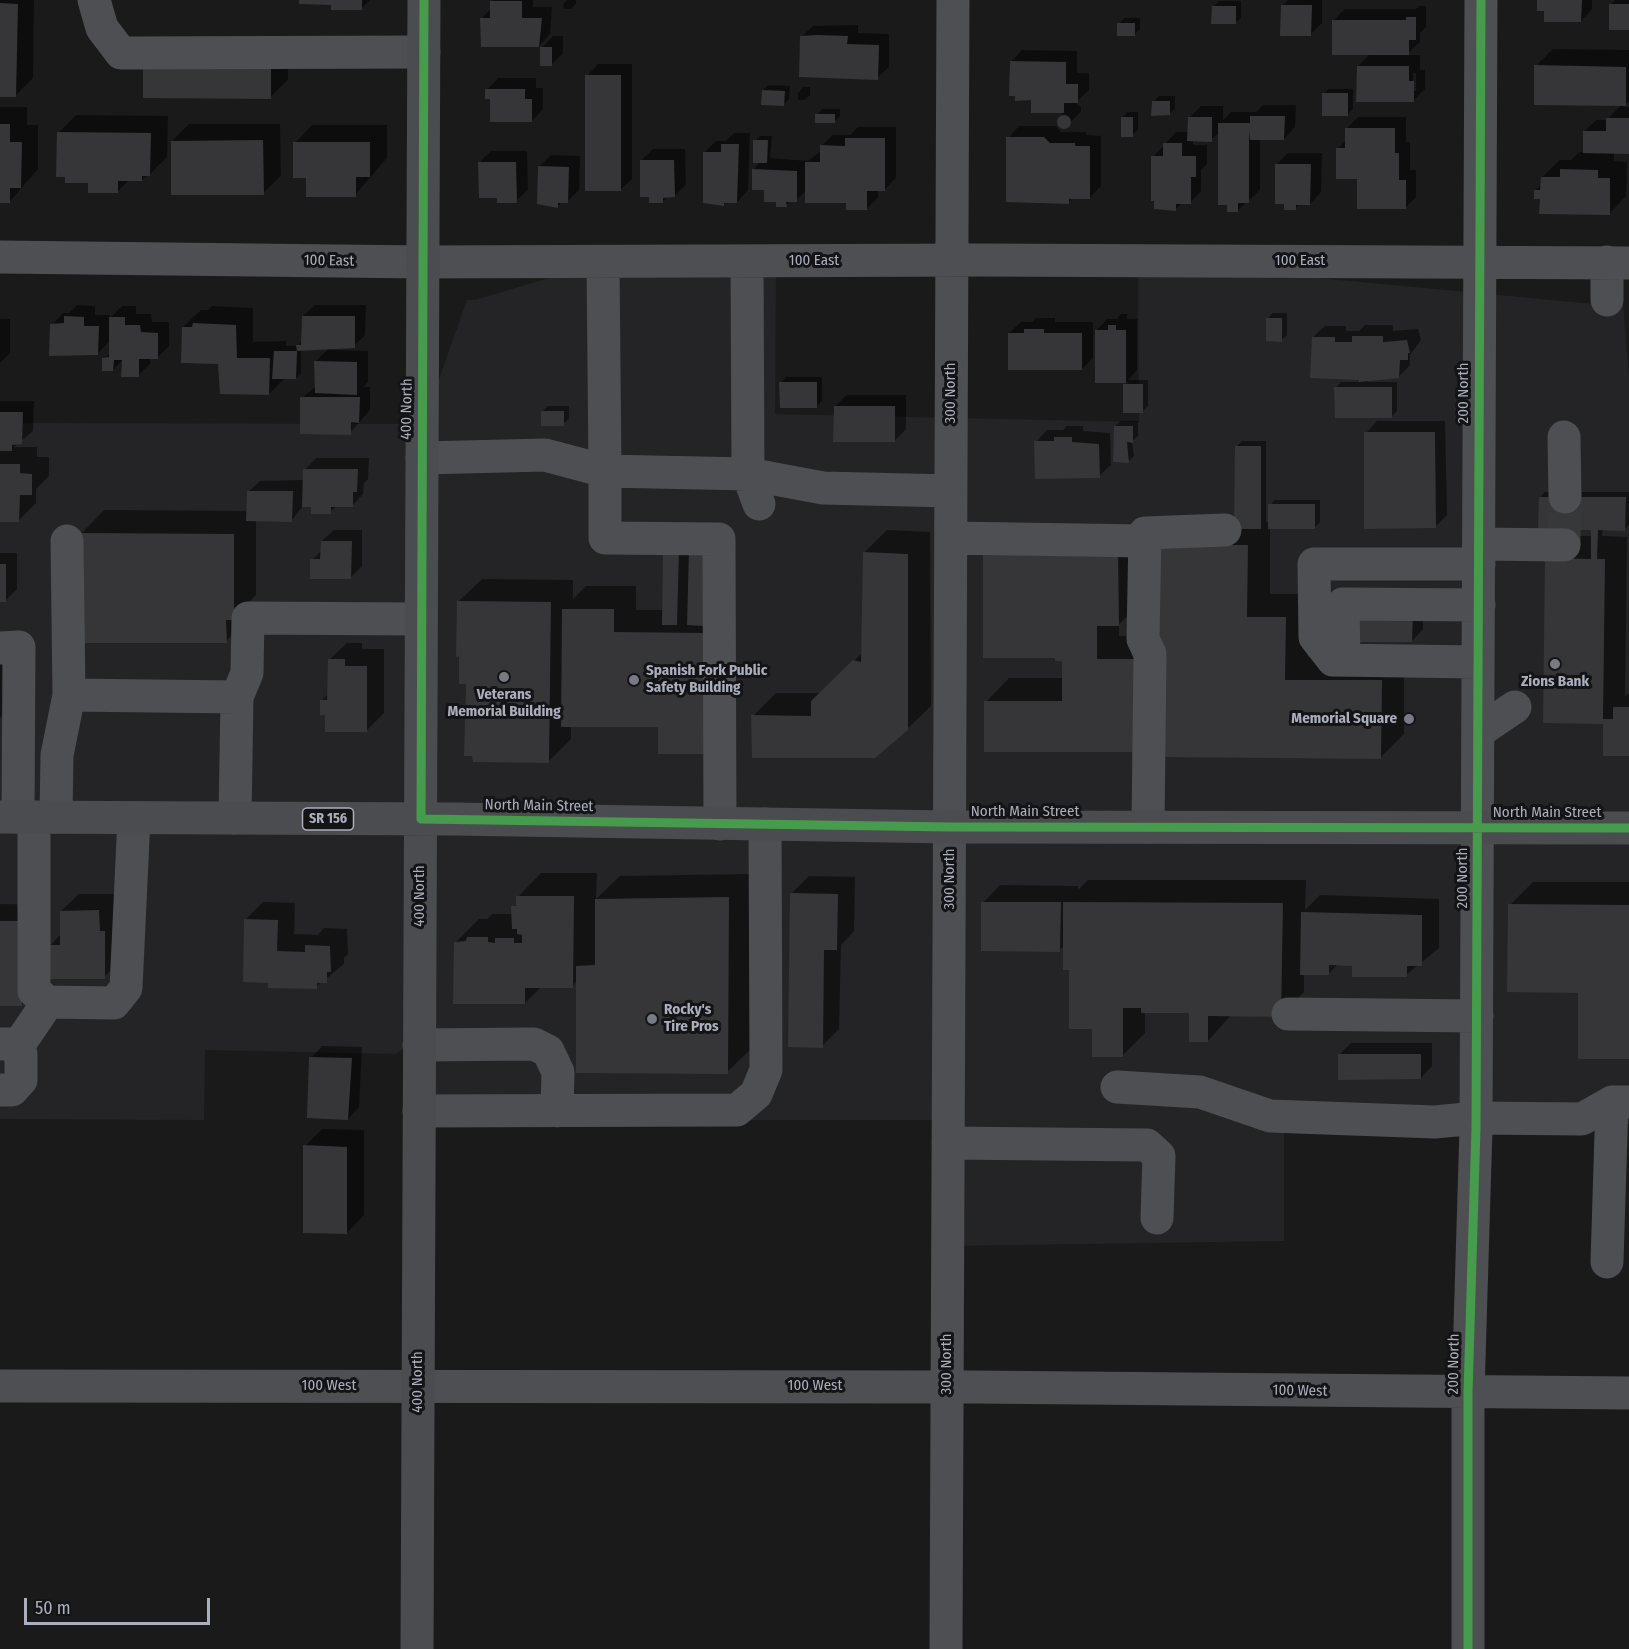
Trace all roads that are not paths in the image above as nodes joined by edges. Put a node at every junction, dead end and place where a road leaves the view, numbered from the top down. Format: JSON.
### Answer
{"nodes":[{"id":1,"x":94,"y":0,"type":"edge"},
{"id":2,"x":424,"y":0,"type":"edge"},
{"id":3,"x":953,"y":0,"type":"edge"},
{"id":4,"x":1481,"y":0,"type":"edge"},
{"id":5,"x":424,"y":52,"type":"junction"},
{"id":6,"x":0,"y":257,"type":"edge"},
{"id":7,"x":952,"y":260,"type":"junction"},
{"id":8,"x":747,"y":261,"type":"junction"},
{"id":9,"x":423,"y":262,"type":"junction"},
{"id":10,"x":603,"y":262,"type":"junction"},
{"id":11,"x":1480,"y":262,"type":"junction"},
{"id":12,"x":1618,"y":262,"type":"edge"},
{"id":13,"x":1607,"y":300,"type":"dead end"},
{"id":14,"x":1564,"y":437,"type":"dead end"},
{"id":15,"x":422,"y":458,"type":"junction"},
{"id":16,"x":605,"y":471,"type":"junction"},
{"id":17,"x":754,"y":489,"type":"junction"},
{"id":18,"x":951,"y":491,"type":"junction"},
{"id":19,"x":1565,"y":496,"type":"tunnel mouth"},
{"id":20,"x":1225,"y":530,"type":"dead end"},
{"id":21,"x":951,"y":538,"type":"junction"},
{"id":22,"x":67,"y":541,"type":"dead end"},
{"id":23,"x":1145,"y":541,"type":"junction"},
{"id":24,"x":1564,"y":545,"type":"dead end"},
{"id":25,"x":1479,"y":554,"type":"junction"},
{"id":26,"x":1479,"y":605,"type":"junction"},
{"id":27,"x":422,"y":620,"type":"junction"},
{"id":28,"x":0,"y":648,"type":"edge"},
{"id":29,"x":1344,"y":660,"type":"junction"},
{"id":30,"x":1478,"y":662,"type":"junction"},
{"id":31,"x":69,"y":695,"type":"junction"},
{"id":32,"x":237,"y":697,"type":"junction"},
{"id":33,"x":1515,"y":707,"type":"dead end"},
{"id":34,"x":1478,"y":732,"type":"junction"},
{"id":35,"x":27,"y":817,"type":"edge"},
{"id":36,"x":134,"y":818,"type":"junction"},
{"id":37,"x":234,"y":818,"type":"junction"},
{"id":38,"x":421,"y":819,"type":"junction"},
{"id":39,"x":720,"y":824,"type":"junction"},
{"id":40,"x":765,"y":824,"type":"junction"},
{"id":41,"x":950,"y":827,"type":"junction"},
{"id":42,"x":1148,"y":827,"type":"junction"},
{"id":43,"x":1629,"y":828,"type":"edge"},
{"id":44,"x":1478,"y":829,"type":"junction"},
{"id":45,"x":48,"y":1002,"type":"junction"},
{"id":46,"x":1288,"y":1014,"type":"dead end"},
{"id":47,"x":1477,"y":1016,"type":"junction"},
{"id":48,"x":419,"y":1045,"type":"junction"},
{"id":49,"x":8,"y":1047,"type":"edge"},
{"id":50,"x":1117,"y":1087,"type":"dead end"},
{"id":51,"x":0,"y":1090,"type":"edge"},
{"id":52,"x":1621,"y":1102,"type":"edge"},
{"id":53,"x":419,"y":1111,"type":"junction"},
{"id":54,"x":557,"y":1111,"type":"junction"},
{"id":55,"x":1476,"y":1118,"type":"junction"},
{"id":56,"x":948,"y":1143,"type":"junction"},
{"id":57,"x":1157,"y":1218,"type":"dead end"},
{"id":58,"x":1608,"y":1262,"type":"dead end"},
{"id":59,"x":0,"y":1386,"type":"edge"},
{"id":60,"x":418,"y":1386,"type":"junction"},
{"id":61,"x":946,"y":1387,"type":"junction"},
{"id":62,"x":1468,"y":1393,"type":"junction"},
{"id":63,"x":1629,"y":1393,"type":"edge"},
{"id":64,"x":417,"y":1649,"type":"edge"},
{"id":65,"x":946,"y":1649,"type":"edge"},
{"id":66,"x":1468,"y":1649,"type":"edge"}],
"edges":[{"from":1,"to":5,"type":"street"},
{"from":2,"to":5,"type":"main road","name":"400 North"},
{"from":3,"to":7,"type":"street","name":"300 North"},
{"from":4,"to":11,"type":"street","name":"200 North"},
{"from":5,"to":9,"type":"main road","name":"400 North"},
{"from":6,"to":9,"type":"street","name":"100 East"},
{"from":7,"to":8,"type":"street","name":"100 East"},
{"from":7,"to":11,"type":"street","name":"100 East"},
{"from":7,"to":18,"type":"street","name":"300 North"},
{"from":8,"to":10,"type":"street","name":"100 East"},
{"from":8,"to":17,"type":"street"},
{"from":9,"to":10,"type":"street","name":"100 East"},
{"from":9,"to":15,"type":"main road","name":"400 North"},
{"from":10,"to":16,"type":"street"},
{"from":11,"to":12,"type":"street","name":"100 East"},
{"from":11,"to":25,"type":"street","name":"200 North"},
{"from":12,"to":13,"type":"street"},
{"from":14,"to":19,"type":"street"},
{"from":15,"to":16,"type":"street"},
{"from":15,"to":27,"type":"main road","name":"400 North"},
{"from":16,"to":17,"type":"street"},
{"from":16,"to":39,"type":"street"},
{"from":17,"to":18,"type":"street"},
{"from":18,"to":21,"type":"street","name":"300 North"},
{"from":20,"to":23,"type":"street"},
{"from":21,"to":23,"type":"street"},
{"from":21,"to":41,"type":"street","name":"300 North"},
{"from":22,"to":31,"type":"street"},
{"from":23,"to":42,"type":"street"},
{"from":24,"to":25,"type":"street"},
{"from":25,"to":26,"type":"street","name":"200 North"},
{"from":25,"to":29,"type":"street"},
{"from":26,"to":29,"type":"street"},
{"from":26,"to":30,"type":"street","name":"200 North"},
{"from":27,"to":32,"type":"street"},
{"from":27,"to":38,"type":"main road","name":"400 North"},
{"from":28,"to":35,"type":"street"},
{"from":29,"to":30,"type":"street"},
{"from":30,"to":34,"type":"street","name":"200 North"},
{"from":31,"to":32,"type":"street"},
{"from":31,"to":35,"type":"street"},
{"from":32,"to":37,"type":"street"},
{"from":33,"to":34,"type":"street"},
{"from":34,"to":44,"type":"street","name":"200 North"},
{"from":35,"to":36,"type":"main road","name":"North Main Street","number":"SR 156"},
{"from":35,"to":45,"type":"street"},
{"from":36,"to":37,"type":"main road","name":"North Main Street","number":"SR 156"},
{"from":36,"to":45,"type":"street"},
{"from":37,"to":38,"type":"main road","name":"North Main Street","number":"SR 156"},
{"from":38,"to":39,"type":"main road","name":"North Main Street","number":"SR 156"},
{"from":38,"to":48,"type":"main road","name":"400 North"},
{"from":39,"to":40,"type":"main road","name":"North Main Street","number":"SR 156"},
{"from":40,"to":41,"type":"main road","name":"North Main Street","number":"SR 156"},
{"from":40,"to":54,"type":"street"},
{"from":41,"to":42,"type":"main road","name":"North Main Street","number":"SR 156"},
{"from":41,"to":56,"type":"street","name":"300 North"},
{"from":42,"to":44,"type":"main road","name":"North Main Street","number":"SR 156"},
{"from":43,"to":44,"type":"main road","name":"North Main Street","number":"SR 156"},
{"from":44,"to":47,"type":"street","name":"200 North"},
{"from":45,"to":49,"type":"street"},
{"from":46,"to":47,"type":"street"},
{"from":47,"to":55,"type":"street","name":"200 North"},
{"from":48,"to":53,"type":"main road","name":"400 North"},
{"from":48,"to":54,"type":"street"},
{"from":49,"to":51,"type":"street"},
{"from":50,"to":55,"type":"street"},
{"from":52,"to":55,"type":"street"},
{"from":52,"to":58,"type":"street"},
{"from":53,"to":54,"type":"street"},
{"from":53,"to":60,"type":"main road","name":"400 North"},
{"from":55,"to":62,"type":"street","name":"200 North"},
{"from":56,"to":57,"type":"street"},
{"from":56,"to":61,"type":"street","name":"300 North"},
{"from":59,"to":60,"type":"street","name":"100 West"},
{"from":60,"to":61,"type":"street","name":"100 West"},
{"from":60,"to":64,"type":"main road","name":"400 North"},
{"from":61,"to":62,"type":"street","name":"100 West"},
{"from":61,"to":65,"type":"street","name":"300 North"},
{"from":62,"to":63,"type":"street","name":"100 West"},
{"from":62,"to":66,"type":"street","name":"200 North"}]}
